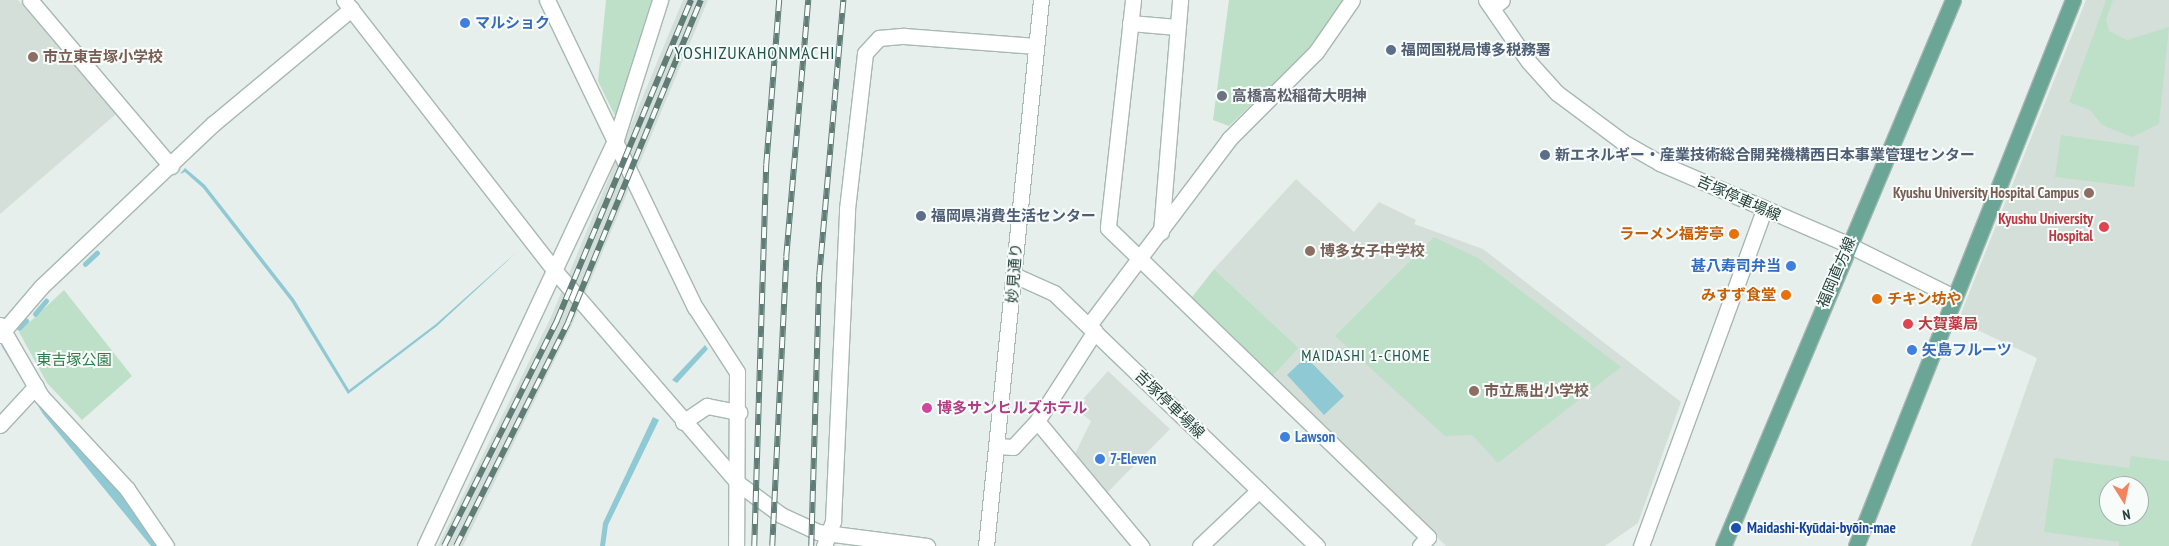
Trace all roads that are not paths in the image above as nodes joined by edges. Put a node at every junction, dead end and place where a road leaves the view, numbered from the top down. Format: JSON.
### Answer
{"nodes":[{"id":1,"x":30,"y":0,"type":"edge"},
{"id":2,"x":547,"y":0,"type":"edge"},
{"id":3,"x":660,"y":0,"type":"edge"},
{"id":4,"x":1041,"y":0,"type":"edge"},
{"id":5,"x":1133,"y":0,"type":"edge"},
{"id":6,"x":1180,"y":0,"type":"edge"},
{"id":7,"x":1352,"y":0,"type":"edge"},
{"id":8,"x":1953,"y":0,"type":"edge"},
{"id":9,"x":2073,"y":0,"type":"edge"},
{"id":10,"x":1494,"y":2,"type":"edge"},
{"id":11,"x":352,"y":3,"type":"edge"},
{"id":12,"x":1130,"y":23,"type":"junction"},
{"id":13,"x":1177,"y":27,"type":"junction"},
{"id":14,"x":1036,"y":46,"type":"junction"},
{"id":15,"x":616,"y":139,"type":"junction"},
{"id":16,"x":171,"y":166,"type":"junction"},
{"id":17,"x":1764,"y":209,"type":"junction"},
{"id":18,"x":1161,"y":232,"type":"junction"},
{"id":19,"x":1847,"y":244,"type":"junction"},
{"id":20,"x":1140,"y":260,"type":"junction"},
{"id":21,"x":556,"y":271,"type":"junction"},
{"id":22,"x":1014,"y":275,"type":"junction"},
{"id":23,"x":1954,"y":297,"type":"junction"},
{"id":24,"x":1092,"y":328,"type":"junction"},
{"id":25,"x":1,"y":330,"type":"edge"},
{"id":26,"x":34,"y":387,"type":"junction"},
{"id":27,"x":739,"y":412,"type":"junction"},
{"id":28,"x":1037,"y":421,"type":"junction"},
{"id":29,"x":683,"y":422,"type":"junction"},
{"id":30,"x":0,"y":425,"type":"edge"},
{"id":31,"x":996,"y":446,"type":"junction"},
{"id":32,"x":739,"y":484,"type":"junction"},
{"id":33,"x":1259,"y":490,"type":"junction"},
{"id":34,"x":826,"y":540,"type":"edge"},
{"id":35,"x":1429,"y":543,"type":"edge"},
{"id":36,"x":166,"y":546,"type":"edge"},
{"id":37,"x":425,"y":546,"type":"edge"},
{"id":38,"x":736,"y":546,"type":"edge"},
{"id":39,"x":927,"y":546,"type":"edge"},
{"id":40,"x":986,"y":546,"type":"edge"},
{"id":41,"x":1141,"y":546,"type":"edge"},
{"id":42,"x":1200,"y":546,"type":"edge"},
{"id":43,"x":1317,"y":546,"type":"edge"},
{"id":44,"x":1641,"y":546,"type":"edge"},
{"id":45,"x":1723,"y":546,"type":"edge"},
{"id":46,"x":1856,"y":546,"type":"edge"}],
"edges":[{"from":1,"to":16,"type":"street"},
{"from":2,"to":15,"type":"street"},
{"from":3,"to":15,"type":"street"},
{"from":4,"to":14,"type":"street","name":"妙見通り"},
{"from":5,"to":12,"type":"street"},
{"from":6,"to":13,"type":"street"},
{"from":7,"to":18,"type":"street"},
{"from":8,"to":19,"type":"main road","name":"福岡直方線"},
{"from":9,"to":23,"type":"main road"},
{"from":10,"to":17,"type":"street","name":"吉塚停車場線"},
{"from":11,"to":16,"type":"street"},
{"from":11,"to":21,"type":"street"},
{"from":12,"to":13,"type":"street"},
{"from":12,"to":20,"type":"street"},
{"from":13,"to":18,"type":"street"},
{"from":14,"to":22,"type":"street","name":"妙見通り"},
{"from":14,"to":34,"type":"street"},
{"from":15,"to":21,"type":"street"},
{"from":15,"to":27,"type":"street"},
{"from":16,"to":25,"type":"street"},
{"from":17,"to":19,"type":"street","name":"吉塚停車場線"},
{"from":17,"to":44,"type":"street"},
{"from":18,"to":20,"type":"street"},
{"from":19,"to":23,"type":"street","name":"吉塚停車場線"},
{"from":19,"to":45,"type":"main road","name":"福岡直方線"},
{"from":20,"to":24,"type":"street"},
{"from":20,"to":35,"type":"street"},
{"from":21,"to":29,"type":"street"},
{"from":21,"to":37,"type":"street"},
{"from":22,"to":24,"type":"street","name":"吉塚停車場線"},
{"from":22,"to":31,"type":"street","name":"妙見通り"},
{"from":23,"to":46,"type":"main road"},
{"from":24,"to":28,"type":"street"},
{"from":24,"to":33,"type":"street","name":"吉塚停車場線"},
{"from":25,"to":26,"type":"street"},
{"from":26,"to":30,"type":"street"},
{"from":26,"to":36,"type":"street"},
{"from":27,"to":29,"type":"street"},
{"from":27,"to":32,"type":"street"},
{"from":28,"to":31,"type":"street"},
{"from":28,"to":41,"type":"street"},
{"from":29,"to":32,"type":"street"},
{"from":31,"to":40,"type":"street","name":"妙見通り"},
{"from":32,"to":34,"type":"street"},
{"from":32,"to":38,"type":"street"},
{"from":33,"to":42,"type":"street"},
{"from":33,"to":43,"type":"street","name":"吉塚停車場線"},
{"from":34,"to":39,"type":"street"}]}
